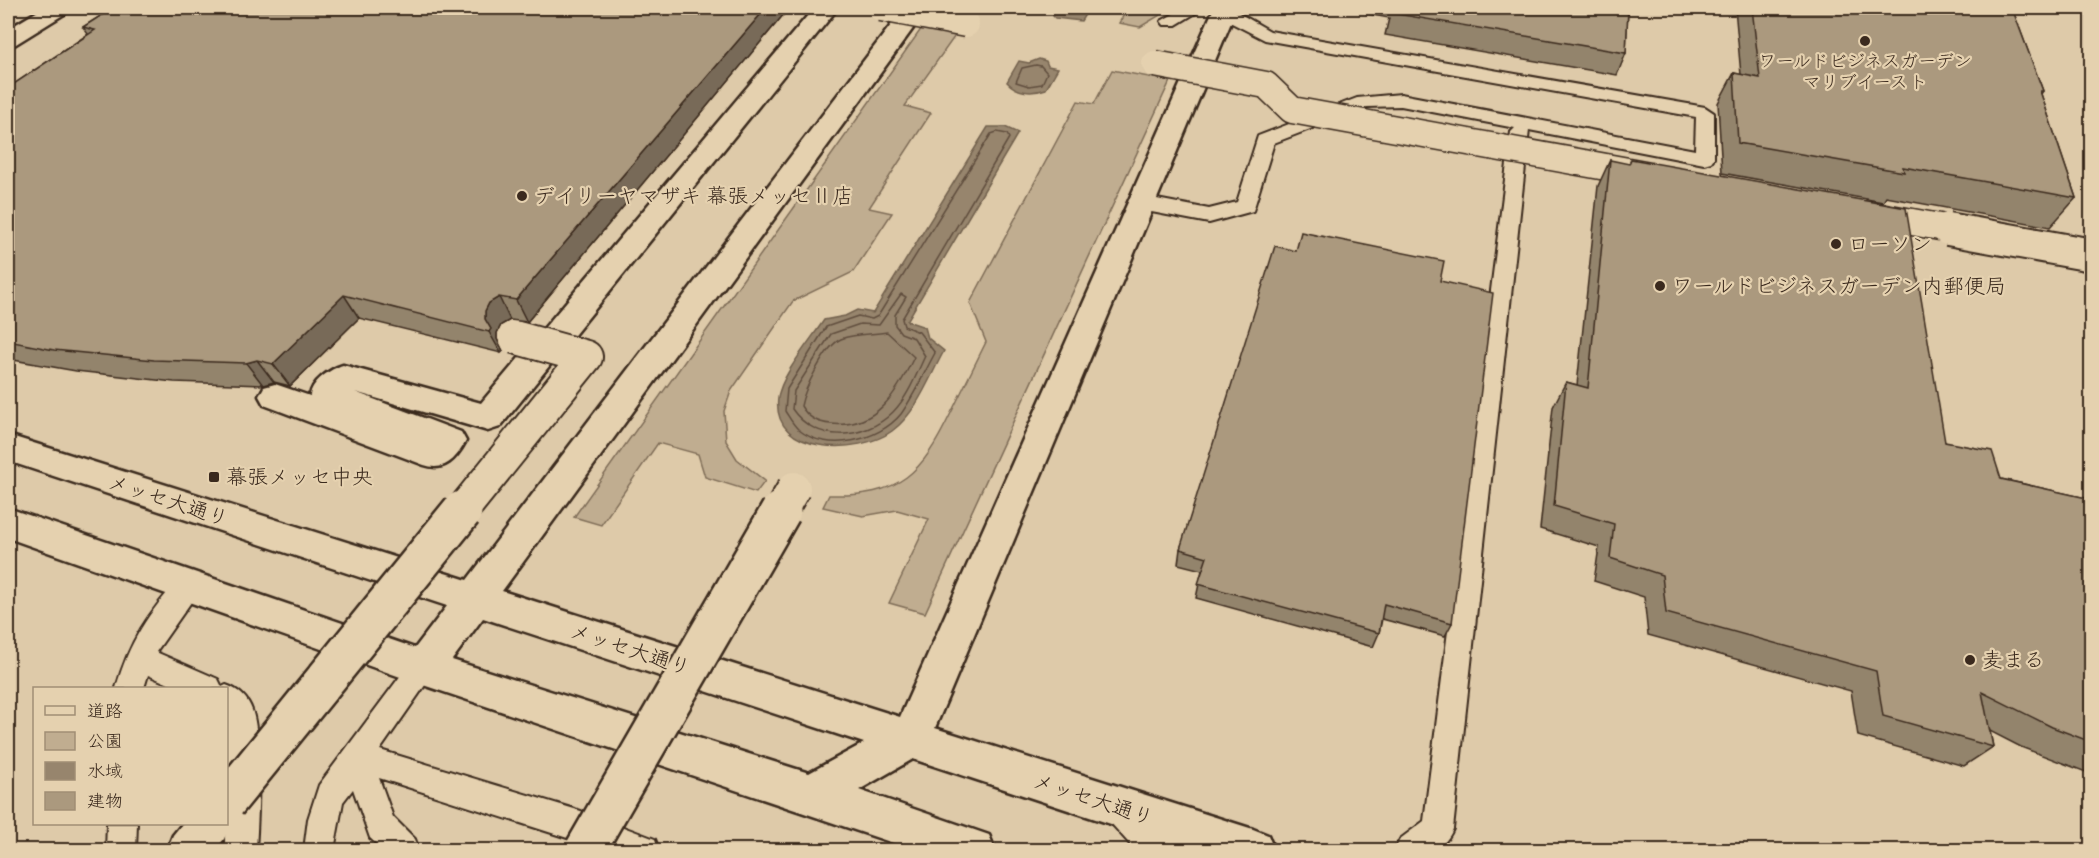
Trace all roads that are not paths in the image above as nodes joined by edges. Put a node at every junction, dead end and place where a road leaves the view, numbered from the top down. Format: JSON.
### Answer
{"nodes":[{"id":1,"x":58,"y":8,"type":"edge"},
{"id":2,"x":826,"y":8,"type":"edge"},
{"id":3,"x":881,"y":8,"type":"edge"},
{"id":4,"x":916,"y":8,"type":"edge"},
{"id":5,"x":1215,"y":9,"type":"edge"},
{"id":6,"x":1170,"y":21,"type":"dead end"},
{"id":7,"x":966,"y":24,"type":"dead end"},
{"id":8,"x":8,"y":39,"type":"edge"},
{"id":9,"x":1155,"y":64,"type":"dead end"},
{"id":10,"x":1522,"y":123,"type":"junction"},
{"id":11,"x":1680,"y":180,"type":"edge"},
{"id":12,"x":1141,"y":203,"type":"junction"},
{"id":13,"x":1833,"y":208,"type":"edge"},
{"id":14,"x":2091,"y":255,"type":"edge"},
{"id":15,"x":514,"y":337,"type":"dead end"},
{"id":16,"x":548,"y":346,"type":"junction"},
{"id":17,"x":275,"y":396,"type":"dead end"},
{"id":18,"x":8,"y":448,"type":"edge"},
{"id":19,"x":794,"y":488,"type":"dead end"},
{"id":20,"x":8,"y":523,"type":"edge"},
{"id":21,"x":190,"y":585,"type":"junction"},
{"id":22,"x":477,"y":599,"type":"junction"},
{"id":23,"x":138,"y":658,"type":"junction"},
{"id":24,"x":423,"y":668,"type":"junction"},
{"id":25,"x":130,"y":687,"type":"edge"},
{"id":26,"x":206,"y":687,"type":"edge"},
{"id":27,"x":228,"y":700,"type":"edge"},
{"id":28,"x":910,"y":740,"type":"junction"},
{"id":29,"x":357,"y":758,"type":"junction"},
{"id":30,"x":811,"y":794,"type":"junction"},
{"id":31,"x":228,"y":800,"type":"edge"},
{"id":32,"x":1117,"y":807,"type":"junction"},
{"id":33,"x":122,"y":825,"type":"edge"},
{"id":34,"x":208,"y":825,"type":"edge"},
{"id":35,"x":121,"y":850,"type":"edge"},
{"id":36,"x":188,"y":850,"type":"edge"},
{"id":37,"x":241,"y":850,"type":"edge"},
{"id":38,"x":318,"y":850,"type":"edge"},
{"id":39,"x":404,"y":850,"type":"edge"},
{"id":40,"x":585,"y":850,"type":"edge"},
{"id":41,"x":644,"y":850,"type":"edge"},
{"id":42,"x":974,"y":850,"type":"edge"},
{"id":43,"x":1155,"y":850,"type":"edge"},
{"id":44,"x":1253,"y":850,"type":"edge"},
{"id":45,"x":1411,"y":850,"type":"edge"}],
"edges":[{"from":1,"to":8,"type":"street"},
{"from":2,"to":16,"type":"street"},
{"from":3,"to":7,"type":"street","bridge":true},
{"from":4,"to":22,"type":"street"},
{"from":5,"to":6,"type":"lane"},
{"from":5,"to":10,"type":"lane"},
{"from":5,"to":12,"type":"street"},
{"from":9,"to":11,"type":"street","bridge":true},
{"from":10,"to":12,"type":"lane"},
{"from":10,"to":45,"type":"lane"},
{"from":12,"to":28,"type":"street"},
{"from":13,"to":14,"type":"street","bridge":true},
{"from":15,"to":16,"type":"street","bridge":true},
{"from":16,"to":17,"type":"street"},
{"from":16,"to":31,"type":"street","bridge":true},
{"from":18,"to":22,"type":"street","name":"メッセ大通り"},
{"from":19,"to":40,"type":"street","bridge":true},
{"from":20,"to":21,"type":"street"},
{"from":21,"to":23,"type":"lane"},
{"from":21,"to":24,"type":"street"},
{"from":22,"to":24,"type":"street"},
{"from":22,"to":28,"type":"street","name":"メッセ大通り"},
{"from":23,"to":25,"type":"lane"},
{"from":23,"to":26,"type":"lane"},
{"from":24,"to":29,"type":"lane"},
{"from":24,"to":30,"type":"street"},
{"from":27,"to":37,"type":"lane"},
{"from":28,"to":30,"type":"street"},
{"from":28,"to":32,"type":"street","name":"メッセ大通り"},
{"from":29,"to":38,"type":"lane"},
{"from":29,"to":39,"type":"lane"},
{"from":29,"to":41,"type":"lane"},
{"from":30,"to":42,"type":"street"},
{"from":32,"to":43,"type":"lane"},
{"from":32,"to":44,"type":"street","name":"メッセ大通り"},
{"from":33,"to":35,"type":"lane"},
{"from":34,"to":36,"type":"street"}]}
